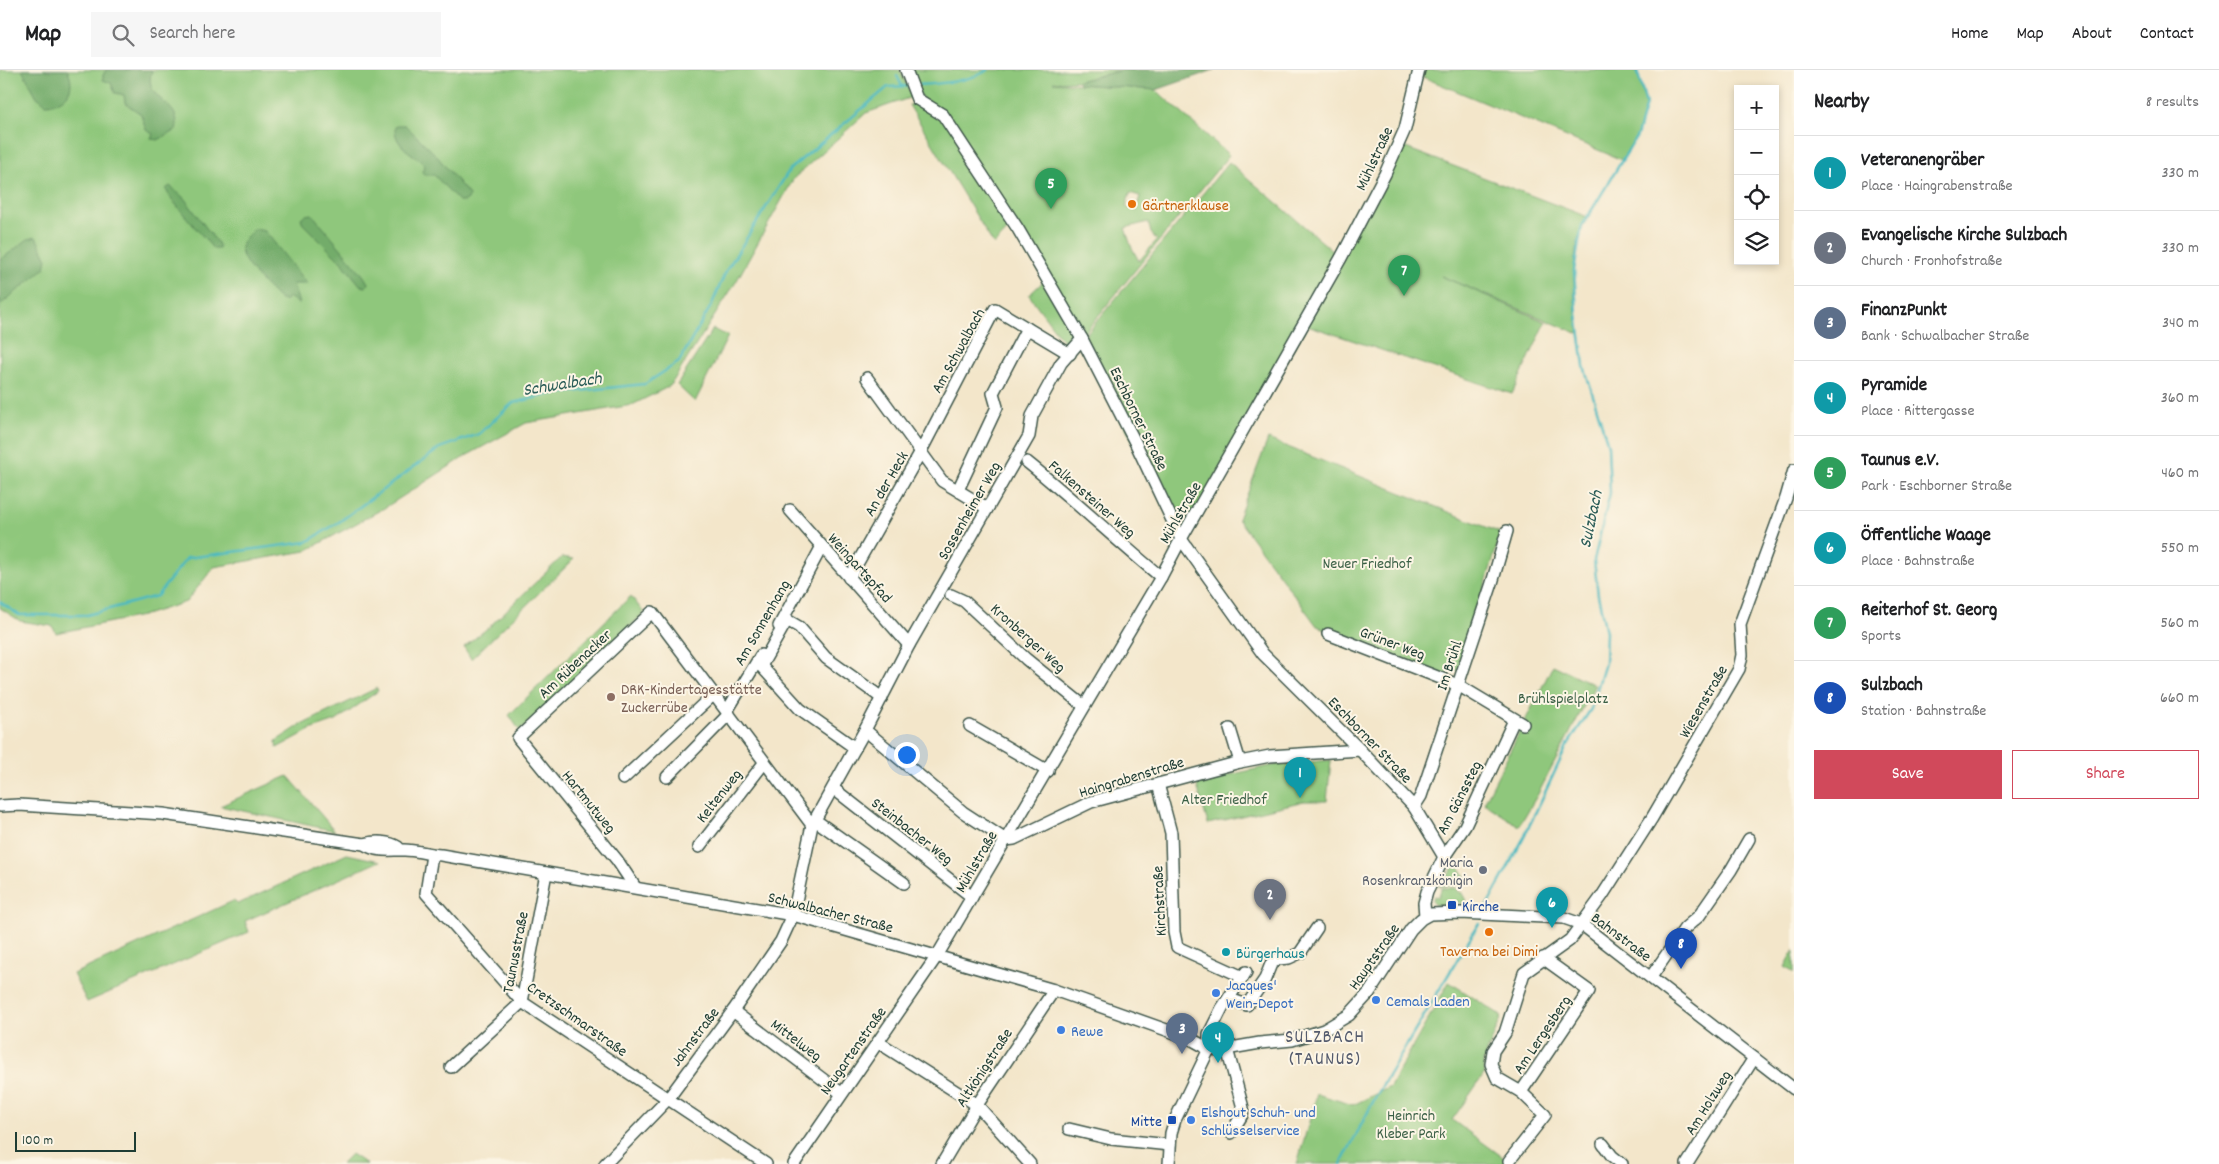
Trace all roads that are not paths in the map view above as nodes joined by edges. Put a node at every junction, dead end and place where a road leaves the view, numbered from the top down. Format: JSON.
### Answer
{"nodes":[{"id":1,"x":1419,"y":70,"type":"edge"},
{"id":2,"x":908,"y":74,"type":"edge"},
{"id":3,"x":1027,"y":328,"type":"junction"},
{"id":4,"x":1082,"y":339,"type":"junction"},
{"id":5,"x":1070,"y":354,"type":"junction"},
{"id":6,"x":867,"y":378,"type":"dead end"},
{"id":7,"x":920,"y":453,"type":"junction"},
{"id":8,"x":1027,"y":462,"type":"dead end"},
{"id":9,"x":1794,"y":470,"type":"edge"},
{"id":10,"x":958,"y":490,"type":"junction"},
{"id":11,"x":988,"y":508,"type":"junction"},
{"id":12,"x":790,"y":510,"type":"dead end"},
{"id":13,"x":1506,"y":531,"type":"dead end"},
{"id":14,"x":1180,"y":539,"type":"junction"},
{"id":15,"x":822,"y":548,"type":"junction"},
{"id":16,"x":849,"y":578,"type":"junction"},
{"id":17,"x":1161,"y":578,"type":"junction"},
{"id":18,"x":951,"y":595,"type":"dead end"},
{"id":19,"x":652,"y":612,"type":"joint"},
{"id":20,"x":1328,"y":634,"type":"dead end"},
{"id":21,"x":909,"y":645,"type":"junction"},
{"id":22,"x":1458,"y":685,"type":"junction"},
{"id":23,"x":713,"y":695,"type":"junction"},
{"id":24,"x":882,"y":698,"type":"junction"},
{"id":25,"x":1084,"y":706,"type":"junction"},
{"id":26,"x":728,"y":712,"type":"junction"},
{"id":27,"x":1519,"y":722,"type":"joint"},
{"id":28,"x":970,"y":726,"type":"dead end"},
{"id":29,"x":1230,"y":729,"type":"dead end"},
{"id":30,"x":865,"y":730,"type":"junction"},
{"id":31,"x":518,"y":738,"type":"joint"},
{"id":32,"x":855,"y":748,"type":"junction"},
{"id":33,"x":1360,"y":750,"type":"junction"},
{"id":34,"x":1240,"y":762,"type":"junction"},
{"id":35,"x":764,"y":763,"type":"junction"},
{"id":36,"x":1048,"y":771,"type":"junction"},
{"id":37,"x":667,"y":777,"type":"dead end"},
{"id":38,"x":623,"y":779,"type":"dead end"},
{"id":39,"x":1158,"y":784,"type":"junction"},
{"id":40,"x":834,"y":789,"type":"junction"},
{"id":41,"x":0,"y":806,"type":"edge"},
{"id":42,"x":1414,"y":807,"type":"junction"},
{"id":43,"x":814,"y":822,"type":"junction"},
{"id":44,"x":1749,"y":839,"type":"dead end"},
{"id":45,"x":1006,"y":840,"type":"junction"},
{"id":46,"x":699,"y":847,"type":"dead end"},
{"id":47,"x":432,"y":855,"type":"junction"},
{"id":48,"x":1444,"y":857,"type":"junction"},
{"id":49,"x":546,"y":873,"type":"junction"},
{"id":50,"x":904,"y":883,"type":"dead end"},
{"id":51,"x":635,"y":887,"type":"junction"},
{"id":52,"x":972,"y":897,"type":"junction"},
{"id":53,"x":793,"y":914,"type":"junction"},
{"id":54,"x":1426,"y":916,"type":"junction"},
{"id":55,"x":1581,"y":924,"type":"junction"},
{"id":56,"x":1317,"y":928,"type":"dead end"},
{"id":57,"x":937,"y":956,"type":"junction"},
{"id":58,"x":1543,"y":958,"type":"junction"},
{"id":59,"x":1651,"y":977,"type":"junction"},
{"id":60,"x":1054,"y":990,"type":"junction"},
{"id":61,"x":1229,"y":999,"type":"junction"},
{"id":62,"x":522,"y":1002,"type":"junction"},
{"id":63,"x":733,"y":1011,"type":"junction"},
{"id":64,"x":878,"y":1042,"type":"junction"},
{"id":65,"x":1208,"y":1049,"type":"junction"},
{"id":66,"x":1227,"y":1049,"type":"junction"},
{"id":67,"x":1754,"y":1058,"type":"junction"},
{"id":68,"x":451,"y":1067,"type":"dead end"},
{"id":69,"x":1794,"y":1089,"type":"edge"},
{"id":70,"x":1521,"y":1092,"type":"junction"},
{"id":71,"x":841,"y":1093,"type":"junction"},
{"id":72,"x":668,"y":1099,"type":"junction"},
{"id":73,"x":977,"y":1105,"type":"junction"},
{"id":74,"x":1069,"y":1129,"type":"dead end"},
{"id":75,"x":1231,"y":1133,"type":"dead end"},
{"id":76,"x":1603,"y":1144,"type":"dead end"},
{"id":77,"x":1170,"y":1145,"type":"junction"},
{"id":78,"x":1509,"y":1161,"type":"dead end"},
{"id":79,"x":605,"y":1164,"type":"edge"},
{"id":80,"x":766,"y":1164,"type":"edge"},
{"id":81,"x":794,"y":1164,"type":"edge"},
{"id":82,"x":942,"y":1164,"type":"edge"},
{"id":83,"x":1030,"y":1164,"type":"edge"},
{"id":84,"x":1169,"y":1164,"type":"edge"},
{"id":85,"x":1622,"y":1164,"type":"edge"},
{"id":86,"x":1687,"y":1164,"type":"edge"}],
"edges":[{"from":1,"to":14,"type":"street","name":"Mühlstraße"},
{"from":2,"to":4,"type":"street","name":"Eschborner Straße"},
{"from":3,"to":5,"type":"street","name":"Am Schwalbach"},
{"from":3,"to":7,"type":"street","name":"Am Schwalbach"},
{"from":3,"to":10,"type":"street"},
{"from":4,"to":5,"type":"street","name":"Sossenheimer Weg"},
{"from":4,"to":14,"type":"street","name":"Eschborner Straße"},
{"from":5,"to":11,"type":"street","name":"Sossenheimer Weg"},
{"from":6,"to":7,"type":"street"},
{"from":7,"to":10,"type":"street","name":"An der Heck"},
{"from":7,"to":16,"type":"street","name":"An der Heck"},
{"from":8,"to":17,"type":"street","name":"Falkensteiner Weg"},
{"from":9,"to":55,"type":"street","name":"Wiesenstraße"},
{"from":10,"to":11,"type":"street","name":"An der Heck"},
{"from":11,"to":21,"type":"street","name":"Sossenheimer Weg"},
{"from":12,"to":15,"type":"street","name":"Weingartspfad"},
{"from":13,"to":22,"type":"street","name":"Im Brühl"},
{"from":14,"to":17,"type":"street","name":"Mühlstraße"},
{"from":14,"to":33,"type":"street","name":"Eschborner Straße"},
{"from":15,"to":16,"type":"street","name":"Weingartspfad"},
{"from":15,"to":26,"type":"street","name":"Am Sonnenhang"},
{"from":16,"to":21,"type":"street","name":"Weingartspfad"},
{"from":17,"to":25,"type":"street","name":"Mühlstraße"},
{"from":18,"to":25,"type":"street","name":"Kronberger Weg"},
{"from":19,"to":23,"type":"street","name":"Keltenweg"},
{"from":19,"to":31,"type":"street","name":"Am Rübenacker"},
{"from":20,"to":22,"type":"street","name":"Grüner Weg"},
{"from":21,"to":24,"type":"street","name":"Sossenheimer Weg"},
{"from":22,"to":27,"type":"street","name":"Grüner Weg"},
{"from":22,"to":42,"type":"street","name":"Im Brühl"},
{"from":23,"to":26,"type":"street","name":"Keltenweg"},
{"from":23,"to":38,"type":"street"},
{"from":24,"to":30,"type":"street","name":"Sossenheimer Weg"},
{"from":24,"to":32,"type":"street"},
{"from":25,"to":36,"type":"street","name":"Mühlstraße"},
{"from":26,"to":35,"type":"street","name":"Keltenweg"},
{"from":26,"to":37,"type":"street"},
{"from":27,"to":48,"type":"street","name":"Am Gänssteg"},
{"from":28,"to":36,"type":"street"},
{"from":29,"to":34,"type":"street"},
{"from":30,"to":32,"type":"street","name":"Sossenheimer Weg"},
{"from":30,"to":45,"type":"street"},
{"from":31,"to":51,"type":"street","name":"Hartmutweg"},
{"from":32,"to":40,"type":"street","name":"Sossenheimer Weg"},
{"from":33,"to":34,"type":"street","name":"Haingrabenstraße"},
{"from":33,"to":42,"type":"street","name":"Eschborner Straße"},
{"from":34,"to":39,"type":"street","name":"Haingrabenstraße"},
{"from":35,"to":43,"type":"street","name":"Keltenweg"},
{"from":35,"to":46,"type":"street","name":"Keltenweg"},
{"from":36,"to":45,"type":"street","name":"Mühlstraße"},
{"from":39,"to":45,"type":"street","name":"Haingrabenstraße"},
{"from":39,"to":61,"type":"street","name":"Kirchstraße"},
{"from":40,"to":43,"type":"street","name":"Sossenheimer Weg"},
{"from":40,"to":52,"type":"street","name":"Steinbacher Weg"},
{"from":41,"to":47,"type":"street","name":"Schwalbacher Straße"},
{"from":42,"to":48,"type":"street","name":"Eschborner Straße"},
{"from":43,"to":50,"type":"street"},
{"from":43,"to":53,"type":"street","name":"Sossenheimer Weg"},
{"from":44,"to":59,"type":"street","name":"Bahnstraße"},
{"from":45,"to":52,"type":"street","name":"Mühlstraße"},
{"from":47,"to":49,"type":"street","name":"Schwalbacher Straße"},
{"from":47,"to":62,"type":"street","name":"Cretzschmarstraße"},
{"from":48,"to":54,"type":"street","name":"Am Gänssteg"},
{"from":49,"to":51,"type":"street","name":"Schwalbacher Straße"},
{"from":49,"to":62,"type":"street","name":"Taunusstraße"},
{"from":51,"to":53,"type":"street","name":"Schwalbacher Straße"},
{"from":52,"to":57,"type":"street","name":"Mühlstraße"},
{"from":53,"to":57,"type":"street","name":"Schwalbacher Straße"},
{"from":53,"to":63,"type":"street","name":"Jahnstraße"},
{"from":54,"to":55,"type":"street","name":"Bahnstraße"},
{"from":54,"to":66,"type":"street","name":"Hauptstraße"},
{"from":55,"to":58,"type":"street","name":"Am Lergesberg"},
{"from":55,"to":59,"type":"street","name":"Bahnstraße"},
{"from":56,"to":61,"type":"street"},
{"from":57,"to":60,"type":"street","name":"Schwalbacher Straße"},
{"from":57,"to":64,"type":"street","name":"Neugartenstraße"},
{"from":58,"to":70,"type":"street","name":"Am Lergesberg"},
{"from":58,"to":70,"type":"street","name":"Am Lergesberg"},
{"from":59,"to":67,"type":"street","name":"Bahnstraße"},
{"from":60,"to":65,"type":"street","name":"Schwalbacher Straße"},
{"from":60,"to":73,"type":"street","name":"Altkönigstraße"},
{"from":61,"to":65,"type":"street"},
{"from":62,"to":68,"type":"street","name":"Taunusstraße"},
{"from":62,"to":72,"type":"street","name":"Cretzschmarstraße"},
{"from":63,"to":71,"type":"street","name":"Mittelweg"},
{"from":63,"to":72,"type":"street","name":"Jahnstraße"},
{"from":64,"to":71,"type":"street","name":"Neugartenstraße"},
{"from":64,"to":73,"type":"street"},
{"from":65,"to":66,"type":"street","name":"Hauptstraße"},
{"from":65,"to":77,"type":"street"},
{"from":66,"to":75,"type":"street"},
{"from":67,"to":69,"type":"street","name":"Bahnstraße"},
{"from":67,"to":86,"type":"street","name":"Am Holzweg"},
{"from":70,"to":78,"type":"street","name":"Am Lergesberg"},
{"from":71,"to":81,"type":"street","name":"Neugartenstraße"},
{"from":72,"to":79,"type":"street","name":"Jahnstraße"},
{"from":72,"to":80,"type":"street","name":"Cretzschmarstraße"},
{"from":73,"to":82,"type":"street","name":"Altkönigstraße"},
{"from":73,"to":83,"type":"street"},
{"from":74,"to":77,"type":"street"},
{"from":76,"to":85,"type":"street"},
{"from":77,"to":84,"type":"street"}]}
